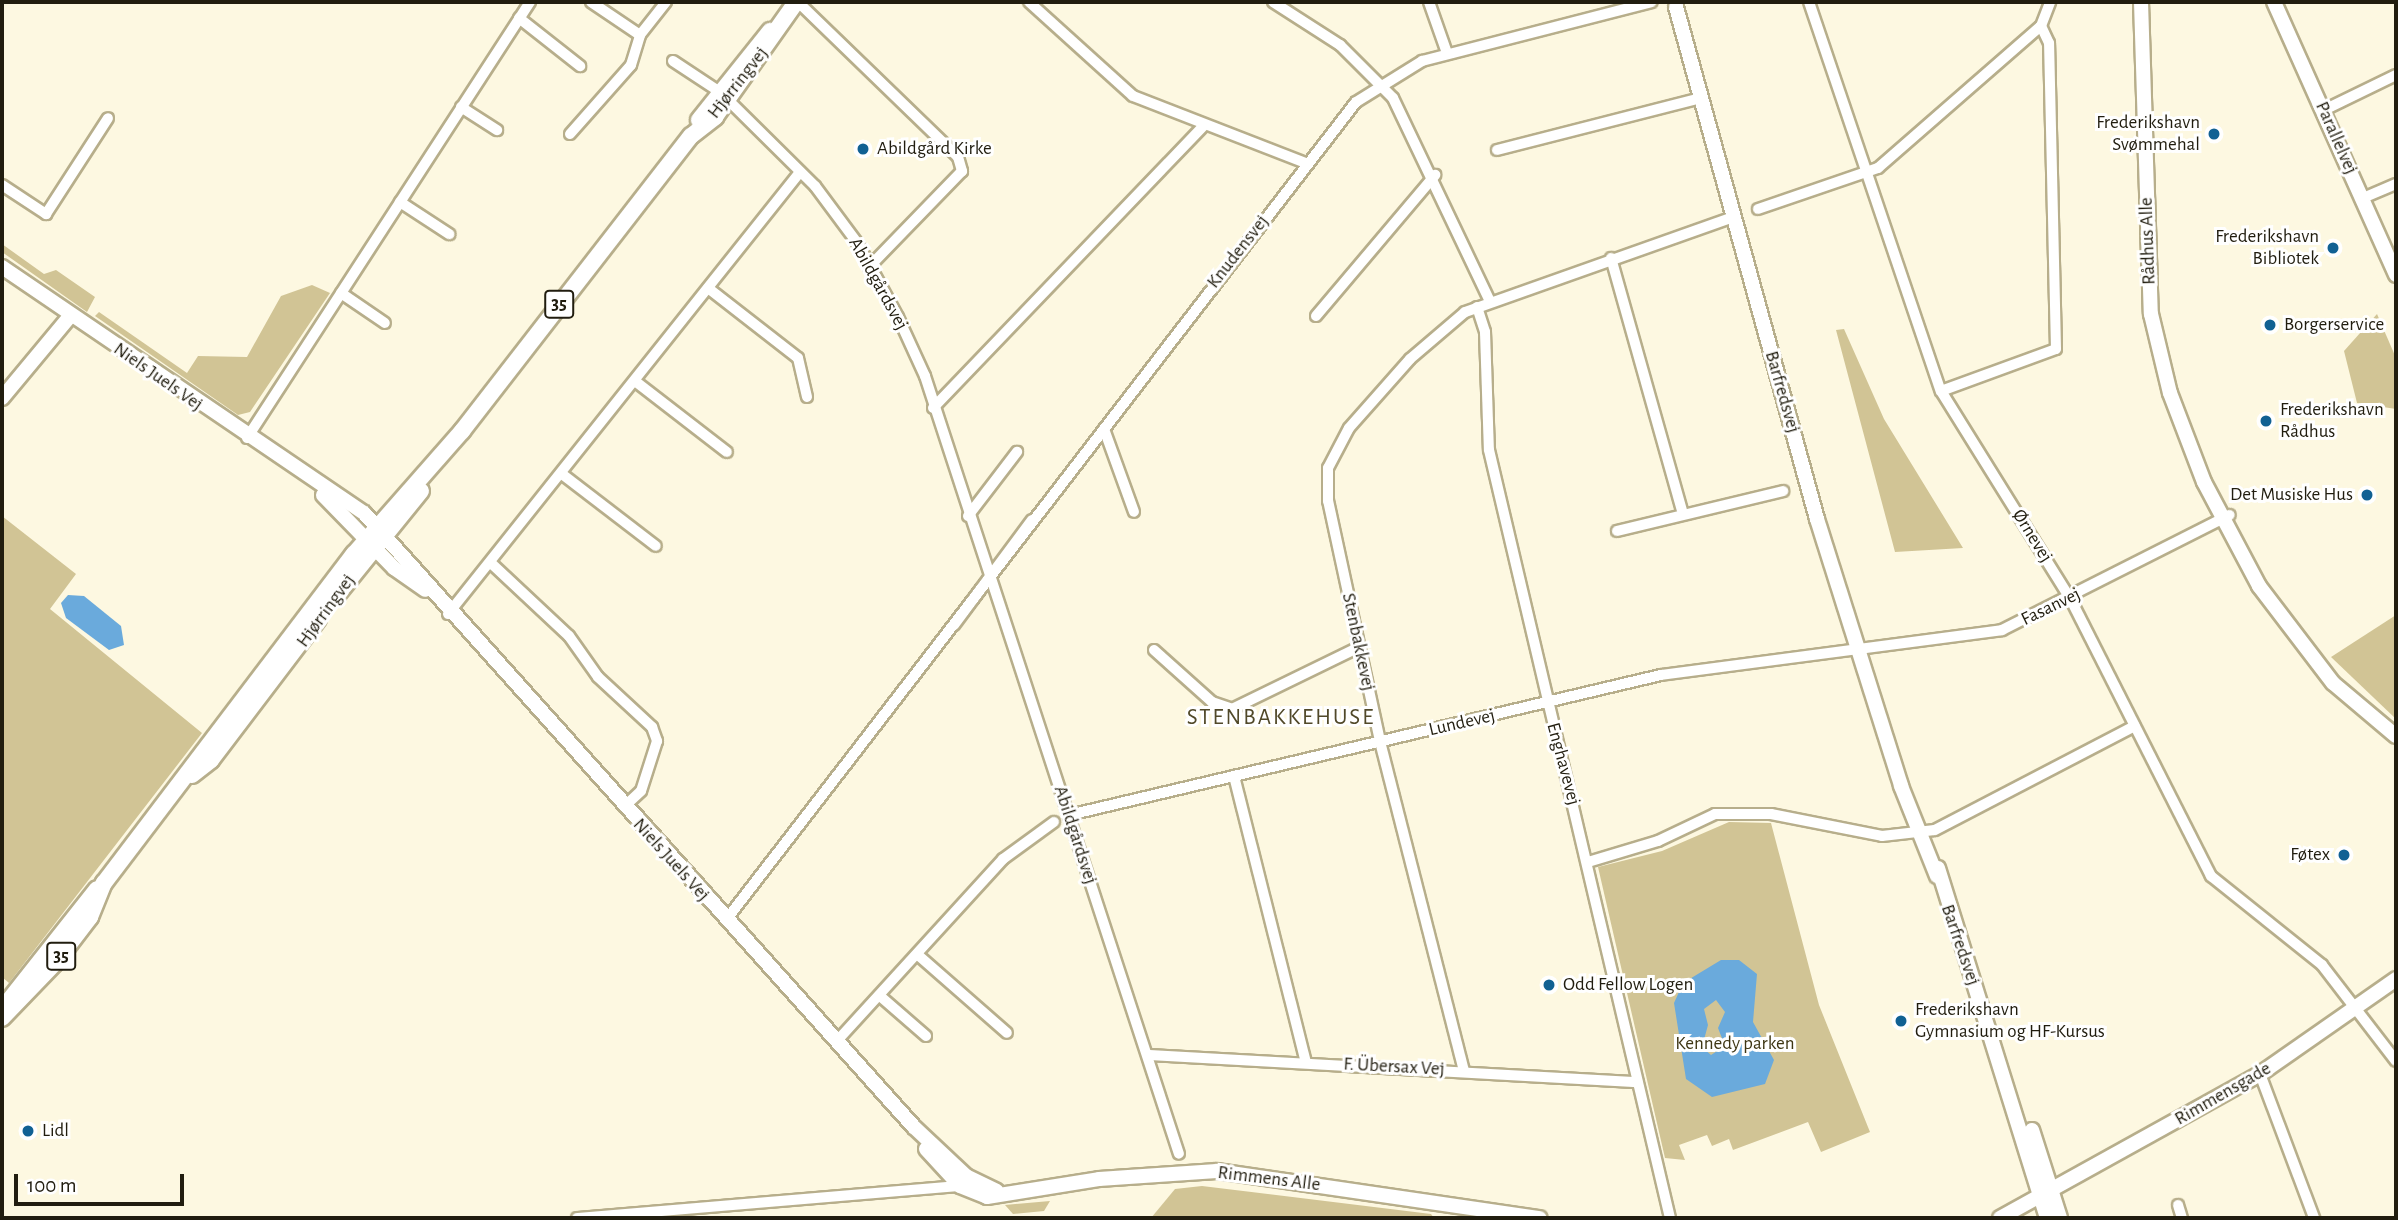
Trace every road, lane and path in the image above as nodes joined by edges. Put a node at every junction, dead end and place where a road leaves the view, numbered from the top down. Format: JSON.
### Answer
{"nodes":[{"id":1,"x":530,"y":2,"type":"edge"},
{"id":2,"x":591,"y":2,"type":"edge"},
{"id":3,"x":666,"y":2,"type":"edge"},
{"id":4,"x":797,"y":2,"type":"edge"},
{"id":5,"x":1029,"y":2,"type":"edge"},
{"id":6,"x":1273,"y":2,"type":"edge"},
{"id":7,"x":1429,"y":2,"type":"edge"},
{"id":8,"x":1652,"y":2,"type":"edge"},
{"id":9,"x":1809,"y":2,"type":"edge"},
{"id":10,"x":2050,"y":2,"type":"edge"},
{"id":11,"x":2141,"y":2,"type":"edge"},
{"id":12,"x":2274,"y":2,"type":"edge"},
{"id":13,"x":1674,"y":3,"type":"edge"},
{"id":14,"x":519,"y":18,"type":"junction"},
{"id":15,"x":2041,"y":26,"type":"junction"},
{"id":16,"x":640,"y":35,"type":"junction"},
{"id":17,"x":1447,"y":53,"type":"junction"},
{"id":18,"x":673,"y":61,"type":"dead end"},
{"id":19,"x":580,"y":66,"type":"dead end"},
{"id":20,"x":2396,"y":75,"type":"edge"},
{"id":21,"x":1379,"y":82,"type":"junction"},
{"id":22,"x":724,"y":96,"type":"junction"},
{"id":23,"x":1701,"y":98,"type":"junction"},
{"id":24,"x":461,"y":107,"type":"junction"},
{"id":25,"x":2324,"y":110,"type":"junction"},
{"id":26,"x":108,"y":118,"type":"dead end"},
{"id":27,"x":1203,"y":127,"type":"junction"},
{"id":28,"x":497,"y":130,"type":"dead end"},
{"id":29,"x":570,"y":134,"type":"dead end"},
{"id":30,"x":1497,"y":150,"type":"dead end"},
{"id":31,"x":1306,"y":163,"type":"junction"},
{"id":32,"x":800,"y":172,"type":"junction"},
{"id":33,"x":1863,"y":174,"type":"junction"},
{"id":34,"x":1435,"y":175,"type":"junction"},
{"id":35,"x":2396,"y":184,"type":"edge"},
{"id":36,"x":2,"y":185,"type":"edge"},
{"id":37,"x":2363,"y":198,"type":"junction"},
{"id":38,"x":400,"y":202,"type":"junction"},
{"id":39,"x":1758,"y":209,"type":"dead end"},
{"id":40,"x":1734,"y":217,"type":"junction"},
{"id":41,"x":449,"y":234,"type":"dead end"},
{"id":42,"x":1611,"y":258,"type":"junction"},
{"id":43,"x":2,"y":267,"type":"edge"},
{"id":44,"x":869,"y":267,"type":"junction"},
{"id":45,"x":2396,"y":275,"type":"edge"},
{"id":46,"x":708,"y":288,"type":"junction"},
{"id":47,"x":341,"y":293,"type":"junction"},
{"id":48,"x":1490,"y":301,"type":"junction"},
{"id":49,"x":1477,"y":307,"type":"junction"},
{"id":50,"x":71,"y":315,"type":"junction"},
{"id":51,"x":1316,"y":316,"type":"dead end"},
{"id":52,"x":385,"y":323,"type":"dead end"},
{"id":53,"x":635,"y":380,"type":"junction"},
{"id":54,"x":1941,"y":391,"type":"junction"},
{"id":55,"x":807,"y":397,"type":"dead end"},
{"id":56,"x":2,"y":398,"type":"edge"},
{"id":57,"x":933,"y":408,"type":"junction"},
{"id":58,"x":1104,"y":429,"type":"junction"},
{"id":59,"x":247,"y":438,"type":"junction"},
{"id":60,"x":727,"y":452,"type":"dead end"},
{"id":61,"x":1017,"y":452,"type":"dead end"},
{"id":62,"x":562,"y":474,"type":"junction"},
{"id":63,"x":1783,"y":491,"type":"dead end"},
{"id":64,"x":1134,"y":512,"type":"dead end"},
{"id":65,"x":1683,"y":514,"type":"junction"},
{"id":66,"x":968,"y":516,"type":"junction"},
{"id":67,"x":2226,"y":517,"type":"junction"},
{"id":68,"x":1617,"y":531,"type":"dead end"},
{"id":69,"x":376,"y":537,"type":"junction"},
{"id":70,"x":656,"y":546,"type":"dead end"},
{"id":71,"x":492,"y":564,"type":"junction"},
{"id":72,"x":990,"y":577,"type":"junction"},
{"id":73,"x":2070,"y":598,"type":"junction"},
{"id":74,"x":447,"y":614,"type":"junction"},
{"id":75,"x":1359,"y":647,"type":"junction"},
{"id":76,"x":1154,"y":650,"type":"dead end"},
{"id":77,"x":1858,"y":650,"type":"junction"},
{"id":78,"x":1548,"y":704,"type":"junction"},
{"id":79,"x":2135,"y":726,"type":"junction"},
{"id":80,"x":2396,"y":736,"type":"edge"},
{"id":81,"x":1380,"y":741,"type":"junction"},
{"id":82,"x":1234,"y":776,"type":"junction"},
{"id":83,"x":624,"y":807,"type":"junction"},
{"id":84,"x":1069,"y":815,"type":"junction"},
{"id":85,"x":1054,"y":822,"type":"dead end"},
{"id":86,"x":1920,"y":829,"type":"junction"},
{"id":87,"x":1588,"y":862,"type":"junction"},
{"id":88,"x":104,"y":883,"type":"junction"},
{"id":89,"x":726,"y":920,"type":"junction"},
{"id":90,"x":918,"y":955,"type":"junction"},
{"id":91,"x":2396,"y":979,"type":"edge"},
{"id":92,"x":880,"y":996,"type":"junction"},
{"id":93,"x":2359,"y":1007,"type":"junction"},
{"id":94,"x":2,"y":1010,"type":"edge"},
{"id":95,"x":2,"y":1018,"type":"edge"},
{"id":96,"x":1007,"y":1033,"type":"dead end"},
{"id":97,"x":926,"y":1036,"type":"dead end"},
{"id":98,"x":836,"y":1042,"type":"junction"},
{"id":99,"x":1150,"y":1055,"type":"junction"},
{"id":100,"x":2396,"y":1061,"type":"edge"},
{"id":101,"x":1306,"y":1062,"type":"junction"},
{"id":102,"x":1464,"y":1071,"type":"junction"},
{"id":103,"x":2260,"y":1074,"type":"junction"},
{"id":104,"x":1637,"y":1082,"type":"junction"},
{"id":105,"x":1179,"y":1154,"type":"dead end"},
{"id":106,"x":963,"y":1181,"type":"junction"},
{"id":107,"x":2048,"y":1193,"type":"junction"},
{"id":108,"x":2178,"y":1205,"type":"dead end"},
{"id":109,"x":577,"y":1218,"type":"edge"},
{"id":110,"x":1541,"y":1218,"type":"edge"},
{"id":111,"x":1670,"y":1218,"type":"edge"},
{"id":112,"x":2000,"y":1218,"type":"edge"},
{"id":113,"x":2047,"y":1218,"type":"edge"},
{"id":114,"x":2060,"y":1218,"type":"edge"},
{"id":115,"x":2182,"y":1218,"type":"edge"},
{"id":116,"x":2314,"y":1218,"type":"edge"}],
"edges":[{"from":1,"to":14,"type":"street"},
{"from":2,"to":16,"type":"street"},
{"from":3,"to":16,"type":"street"},
{"from":4,"to":22,"type":"main road","name":"Hjørringvej","number":"35"},
{"from":4,"to":44,"type":"street"},
{"from":5,"to":27,"type":"street"},
{"from":6,"to":21,"type":"street"},
{"from":7,"to":17,"type":"street"},
{"from":8,"to":17,"type":"street","name":"Knudensvej"},
{"from":9,"to":33,"type":"street","name":"Ørnevej"},
{"from":10,"to":15,"type":"street"},
{"from":11,"to":67,"type":"street","name":"Rådhus Alle"},
{"from":12,"to":25,"type":"street","name":"Parallelvej"},
{"from":13,"to":23,"type":"street","name":"Barfredsvej"},
{"from":14,"to":19,"type":"street"},
{"from":14,"to":24,"type":"street"},
{"from":15,"to":33,"type":"street"},
{"from":15,"to":54,"type":"street"},
{"from":16,"to":29,"type":"street"},
{"from":17,"to":21,"type":"street","name":"Knudensvej"},
{"from":18,"to":22,"type":"street","name":"Hjørringvej"},
{"from":20,"to":25,"type":"street"},
{"from":21,"to":31,"type":"street","name":"Knudensvej"},
{"from":21,"to":34,"type":"street"},
{"from":22,"to":32,"type":"street","name":"Abildgårdsvej"},
{"from":22,"to":69,"type":"main road","name":"Hjørringvej","number":"35"},
{"from":23,"to":30,"type":"street"},
{"from":23,"to":40,"type":"street","name":"Barfredsvej"},
{"from":24,"to":28,"type":"street"},
{"from":24,"to":38,"type":"street"},
{"from":25,"to":37,"type":"street","name":"Parallelvej"},
{"from":26,"to":36,"type":"street"},
{"from":27,"to":31,"type":"street"},
{"from":27,"to":57,"type":"street"},
{"from":31,"to":58,"type":"street","name":"Knudensvej"},
{"from":32,"to":44,"type":"street","name":"Abildgårdsvej"},
{"from":32,"to":46,"type":"street"},
{"from":33,"to":39,"type":"street"},
{"from":33,"to":54,"type":"street","name":"Ørnevej"},
{"from":34,"to":48,"type":"street"},
{"from":34,"to":51,"type":"street"},
{"from":35,"to":37,"type":"street"},
{"from":37,"to":45,"type":"street","name":"Parallelvej"},
{"from":38,"to":41,"type":"street"},
{"from":38,"to":47,"type":"street"},
{"from":40,"to":42,"type":"street","name":"Stenbakkevej"},
{"from":40,"to":77,"type":"street","name":"Barfredsvej"},
{"from":42,"to":48,"type":"street","name":"Stenbakkevej"},
{"from":42,"to":65,"type":"street"},
{"from":43,"to":50,"type":"street","name":"Niels Juels Vej"},
{"from":44,"to":57,"type":"street","name":"Abildgårdsvej"},
{"from":46,"to":53,"type":"street"},
{"from":46,"to":55,"type":"street"},
{"from":47,"to":52,"type":"street"},
{"from":47,"to":59,"type":"street"},
{"from":48,"to":49,"type":"street","name":"Stenbakkevej"},
{"from":49,"to":75,"type":"street","name":"Stenbakkevej"},
{"from":49,"to":78,"type":"street","name":"Enghavevej"},
{"from":50,"to":56,"type":"street"},
{"from":50,"to":59,"type":"street","name":"Niels Juels Vej"},
{"from":53,"to":60,"type":"street"},
{"from":53,"to":62,"type":"street"},
{"from":54,"to":73,"type":"street","name":"Ørnevej"},
{"from":57,"to":66,"type":"street","name":"Abildgårdsvej"},
{"from":58,"to":64,"type":"street"},
{"from":58,"to":72,"type":"street","name":"Knudensvej"},
{"from":59,"to":69,"type":"street","name":"Niels Juels Vej"},
{"from":61,"to":66,"type":"street"},
{"from":62,"to":70,"type":"street"},
{"from":62,"to":71,"type":"street"},
{"from":63,"to":65,"type":"street"},
{"from":65,"to":68,"type":"street"},
{"from":66,"to":72,"type":"street","name":"Abildgårdsvej"},
{"from":67,"to":73,"type":"street","name":"Fasanvej"},
{"from":67,"to":80,"type":"street","name":"Rådhus Alle"},
{"from":69,"to":74,"type":"street","name":"Niels Juels Vej"},
{"from":69,"to":88,"type":"main road","name":"Hjørringvej","number":"35"},
{"from":71,"to":74,"type":"street"},
{"from":71,"to":83,"type":"street"},
{"from":72,"to":84,"type":"street","name":"Abildgårdsvej"},
{"from":72,"to":89,"type":"street","name":"Knudensvej"},
{"from":73,"to":77,"type":"street","name":"Fasanvej"},
{"from":73,"to":79,"type":"street","name":"Ørnevej"},
{"from":74,"to":83,"type":"street","name":"Niels Juels Vej"},
{"from":75,"to":76,"type":"street"},
{"from":75,"to":81,"type":"street","name":"Stenbakkevej"},
{"from":77,"to":78,"type":"street","name":"Lundevej"},
{"from":77,"to":86,"type":"street","name":"Barfredsvej"},
{"from":78,"to":81,"type":"street","name":"Lundevej"},
{"from":78,"to":87,"type":"street","name":"Enghavevej"},
{"from":79,"to":86,"type":"street"},
{"from":79,"to":93,"type":"street","name":"Ørnevej"},
{"from":81,"to":82,"type":"street","name":"Lundevej"},
{"from":81,"to":102,"type":"street","name":"Stenbakkevej"},
{"from":82,"to":84,"type":"street","name":"Lundevej"},
{"from":82,"to":101,"type":"street"},
{"from":83,"to":89,"type":"street","name":"Niels Juels Vej"},
{"from":84,"to":99,"type":"street","name":"Abildgårdsvej"},
{"from":85,"to":90,"type":"street"},
{"from":86,"to":87,"type":"street"},
{"from":86,"to":107,"type":"street","name":"Barfredsvej"},
{"from":87,"to":104,"type":"street","name":"Enghavevej"},
{"from":88,"to":94,"type":"main road","name":"Hjørringvej","number":"35"},
{"from":88,"to":95,"type":"main road","name":"Hjørringvej","number":"35"},
{"from":89,"to":98,"type":"street","name":"Niels Juels Vej"},
{"from":90,"to":92,"type":"street"},
{"from":90,"to":96,"type":"street"},
{"from":91,"to":93,"type":"street","name":"Rimmensgade"},
{"from":92,"to":97,"type":"street"},
{"from":92,"to":98,"type":"street"},
{"from":93,"to":100,"type":"street","name":"Ørnevej"},
{"from":93,"to":103,"type":"street","name":"Rimmensgade"},
{"from":98,"to":106,"type":"street","name":"Niels Juels Vej"},
{"from":99,"to":101,"type":"street","name":"F. Übersax Vej"},
{"from":99,"to":105,"type":"street","name":"Abildgårdsvej"},
{"from":101,"to":102,"type":"street","name":"F. Übersax Vej"},
{"from":102,"to":104,"type":"street","name":"F. Übersax Vej"},
{"from":103,"to":107,"type":"street","name":"Rimmensgade"},
{"from":103,"to":116,"type":"street"},
{"from":104,"to":111,"type":"street","name":"Enghavevej"},
{"from":106,"to":109,"type":"street","name":"Rimmens Alle"},
{"from":106,"to":110,"type":"street","name":"Rimmens Alle"},
{"from":107,"to":112,"type":"street"},
{"from":107,"to":113,"type":"street","name":"Barfredsvej"},
{"from":107,"to":114,"type":"street","name":"Barfredsvej"},
{"from":108,"to":115,"type":"street"}]}
